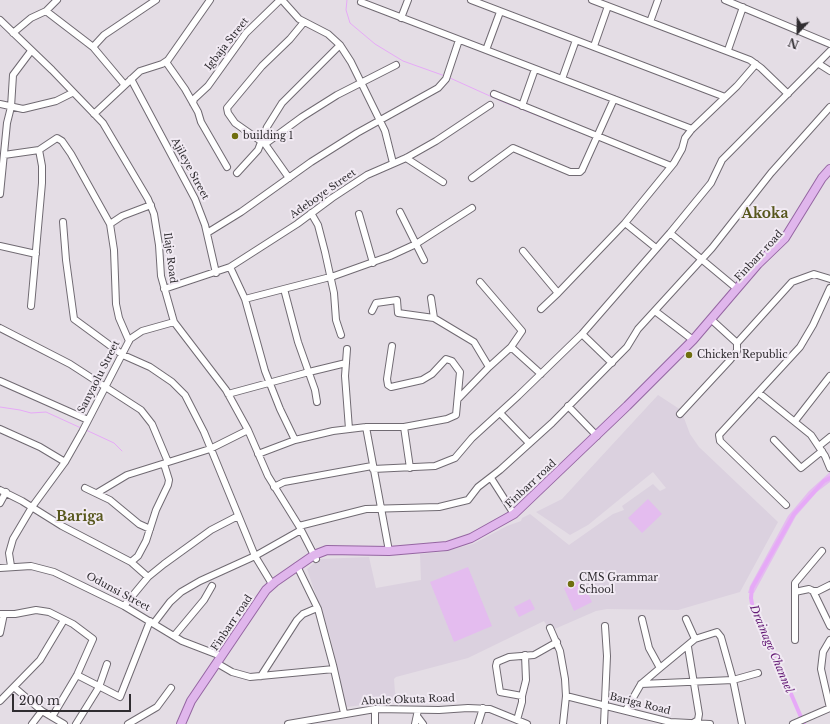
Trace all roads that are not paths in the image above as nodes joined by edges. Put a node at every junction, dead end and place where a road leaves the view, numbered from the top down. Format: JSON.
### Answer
{"nodes":[{"id":1,"x":57,"y":0,"type":"edge"},
{"id":2,"x":156,"y":0,"type":"edge"},
{"id":3,"x":210,"y":0,"type":"edge"},
{"id":4,"x":281,"y":0,"type":"edge"},
{"id":5,"x":408,"y":0,"type":"edge"},
{"id":6,"x":471,"y":0,"type":"edge"},
{"id":7,"x":592,"y":0,"type":"edge"},
{"id":8,"x":658,"y":0,"type":"edge"},
{"id":9,"x":725,"y":0,"type":"edge"},
{"id":10,"x":361,"y":2,"type":"dead end"},
{"id":11,"x":608,"y":6,"type":"junction"},
{"id":12,"x":743,"y":7,"type":"junction"},
{"id":13,"x":46,"y":11,"type":"junction"},
{"id":14,"x":500,"y":12,"type":"junction"},
{"id":15,"x":401,"y":18,"type":"junction"},
{"id":16,"x":0,"y":20,"type":"edge"},
{"id":17,"x":304,"y":22,"type":"junction"},
{"id":18,"x":650,"y":22,"type":"junction"},
{"id":19,"x":13,"y":33,"type":"junction"},
{"id":20,"x":460,"y":40,"type":"junction"},
{"id":21,"x":576,"y":40,"type":"junction"},
{"id":22,"x":830,"y":44,"type":"edge"},
{"id":23,"x":340,"y":45,"type":"junction"},
{"id":24,"x":594,"y":46,"type":"junction"},
{"id":25,"x":93,"y":47,"type":"junction"},
{"id":26,"x":486,"y":50,"type":"junction"},
{"id":27,"x":728,"y":50,"type":"junction"},
{"id":28,"x":31,"y":51,"type":"junction"},
{"id":29,"x":830,"y":51,"type":"edge"},
{"id":30,"x":166,"y":62,"type":"junction"},
{"id":31,"x":756,"y":64,"type":"junction"},
{"id":32,"x":819,"y":64,"type":"junction"},
{"id":33,"x":396,"y":65,"type":"dead end"},
{"id":34,"x":535,"y":69,"type":"junction"},
{"id":35,"x":830,"y":71,"type":"edge"},
{"id":36,"x":562,"y":79,"type":"junction"},
{"id":37,"x":131,"y":80,"type":"junction"},
{"id":38,"x":362,"y":83,"type":"junction"},
{"id":39,"x":124,"y":84,"type":"junction"},
{"id":40,"x":72,"y":93,"type":"junction"},
{"id":41,"x":494,"y":94,"type":"dead end"},
{"id":42,"x":788,"y":94,"type":"junction"},
{"id":43,"x":725,"y":97,"type":"junction"},
{"id":44,"x":614,"y":99,"type":"junction"},
{"id":45,"x":193,"y":103,"type":"junction"},
{"id":46,"x":0,"y":104,"type":"edge"},
{"id":47,"x":490,"y":105,"type":"dead end"},
{"id":48,"x":522,"y":106,"type":"junction"},
{"id":49,"x":11,"y":107,"type":"junction"},
{"id":50,"x":830,"y":107,"type":"edge"},
{"id":51,"x":94,"y":114,"type":"junction"},
{"id":52,"x":380,"y":121,"type":"junction"},
{"id":53,"x":692,"y":129,"type":"junction"},
{"id":54,"x":597,"y":137,"type":"junction"},
{"id":55,"x":264,"y":143,"type":"junction"},
{"id":56,"x":39,"y":150,"type":"junction"},
{"id":57,"x":2,"y":157,"type":"edge"},
{"id":58,"x":406,"y":158,"type":"junction"},
{"id":59,"x":393,"y":164,"type":"junction"},
{"id":60,"x":227,"y":166,"type":"dead end"},
{"id":61,"x":671,"y":166,"type":"junction"},
{"id":62,"x":830,"y":169,"type":"edge"},
{"id":63,"x":237,"y":173,"type":"dead end"},
{"id":64,"x":830,"y":176,"type":"edge"},
{"id":65,"x":289,"y":178,"type":"junction"},
{"id":66,"x":472,"y":178,"type":"dead end"},
{"id":67,"x":443,"y":182,"type":"dead end"},
{"id":68,"x":0,"y":194,"type":"edge"},
{"id":69,"x":150,"y":205,"type":"junction"},
{"id":70,"x":472,"y":208,"type":"dead end"},
{"id":71,"x":400,"y":212,"type":"dead end"},
{"id":72,"x":311,"y":213,"type":"junction"},
{"id":73,"x":359,"y":214,"type":"dead end"},
{"id":74,"x":63,"y":222,"type":"dead end"},
{"id":75,"x":625,"y":223,"type":"junction"},
{"id":76,"x":110,"y":224,"type":"junction"},
{"id":77,"x":670,"y":232,"type":"junction"},
{"id":78,"x":207,"y":233,"type":"junction"},
{"id":79,"x":416,"y":244,"type":"junction"},
{"id":80,"x":0,"y":246,"type":"edge"},
{"id":81,"x":656,"y":248,"type":"junction"},
{"id":82,"x":523,"y":251,"type":"dead end"},
{"id":83,"x":36,"y":254,"type":"junction"},
{"id":84,"x":702,"y":259,"type":"junction"},
{"id":85,"x":424,"y":260,"type":"dead end"},
{"id":86,"x":373,"y":263,"type":"junction"},
{"id":87,"x":230,"y":267,"type":"junction"},
{"id":88,"x":216,"y":273,"type":"junction"},
{"id":89,"x":330,"y":277,"type":"junction"},
{"id":90,"x":830,"y":279,"type":"edge"},
{"id":91,"x":480,"y":282,"type":"dead end"},
{"id":92,"x":736,"y":288,"type":"junction"},
{"id":93,"x":830,"y":288,"type":"edge"},
{"id":94,"x":164,"y":289,"type":"junction"},
{"id":95,"x":284,"y":289,"type":"junction"},
{"id":96,"x":558,"y":293,"type":"junction"},
{"id":97,"x":432,"y":298,"type":"dead end"},
{"id":98,"x":245,"y":299,"type":"junction"},
{"id":99,"x":30,"y":306,"type":"dead end"},
{"id":100,"x":541,"y":309,"type":"dead end"},
{"id":101,"x":372,"y":311,"type":"dead end"},
{"id":102,"x":655,"y":311,"type":"junction"},
{"id":103,"x":434,"y":318,"type":"junction"},
{"id":104,"x":174,"y":322,"type":"junction"},
{"id":105,"x":714,"y":322,"type":"junction"},
{"id":106,"x":0,"y":328,"type":"edge"},
{"id":107,"x":582,"y":334,"type":"junction"},
{"id":108,"x":340,"y":335,"type":"dead end"},
{"id":109,"x":693,"y":340,"type":"junction"},
{"id":110,"x":129,"y":341,"type":"junction"},
{"id":111,"x":737,"y":343,"type":"junction"},
{"id":112,"x":392,"y":346,"type":"dead end"},
{"id":113,"x":511,"y":347,"type":"junction"},
{"id":114,"x":346,"y":349,"type":"dead end"},
{"id":115,"x":123,"y":355,"type":"junction"},
{"id":116,"x":612,"y":363,"type":"junction"},
{"id":117,"x":346,"y":364,"type":"junction"},
{"id":118,"x":672,"y":364,"type":"junction"},
{"id":119,"x":489,"y":367,"type":"junction"},
{"id":120,"x":309,"y":372,"type":"junction"},
{"id":121,"x":541,"y":374,"type":"junction"},
{"id":122,"x":830,"y":376,"type":"edge"},
{"id":123,"x":0,"y":381,"type":"edge"},
{"id":124,"x":269,"y":382,"type":"junction"},
{"id":125,"x":107,"y":386,"type":"junction"},
{"id":126,"x":759,"y":393,"type":"junction"},
{"id":127,"x":228,"y":394,"type":"junction"},
{"id":128,"x":458,"y":399,"type":"junction"},
{"id":129,"x":317,"y":402,"type":"dead end"},
{"id":130,"x":568,"y":406,"type":"junction"},
{"id":131,"x":500,"y":413,"type":"junction"},
{"id":132,"x":680,"y":414,"type":"dead end"},
{"id":133,"x":795,"y":421,"type":"junction"},
{"id":134,"x":87,"y":422,"type":"junction"},
{"id":135,"x":404,"y":426,"type":"junction"},
{"id":136,"x":366,"y":427,"type":"junction"},
{"id":137,"x":0,"y":429,"type":"edge"},
{"id":138,"x":349,"y":429,"type":"junction"},
{"id":139,"x":248,"y":430,"type":"junction"},
{"id":140,"x":597,"y":436,"type":"junction"},
{"id":141,"x":830,"y":437,"type":"edge"},
{"id":142,"x":295,"y":440,"type":"junction"},
{"id":143,"x":774,"y":440,"type":"dead end"},
{"id":144,"x":530,"y":443,"type":"junction"},
{"id":145,"x":820,"y":448,"type":"junction"},
{"id":146,"x":210,"y":449,"type":"junction"},
{"id":147,"x":258,"y":454,"type":"junction"},
{"id":148,"x":64,"y":462,"type":"junction"},
{"id":149,"x":166,"y":463,"type":"junction"},
{"id":150,"x":373,"y":467,"type":"junction"},
{"id":151,"x":410,"y":468,"type":"junction"},
{"id":152,"x":830,"y":468,"type":"edge"},
{"id":153,"x":491,"y":478,"type":"junction"},
{"id":154,"x":274,"y":487,"type":"junction"},
{"id":155,"x":85,"y":488,"type":"dead end"},
{"id":156,"x":3,"y":491,"type":"edge"},
{"id":157,"x":97,"y":493,"type":"junction"},
{"id":158,"x":0,"y":503,"type":"edge"},
{"id":159,"x":786,"y":505,"type":"dead end"},
{"id":160,"x":32,"y":507,"type":"junction"},
{"id":161,"x":382,"y":508,"type":"junction"},
{"id":162,"x":514,"y":514,"type":"junction"},
{"id":163,"x":238,"y":516,"type":"junction"},
{"id":164,"x":300,"y":528,"type":"junction"},
{"id":165,"x":150,"y":529,"type":"junction"},
{"id":166,"x":822,"y":550,"type":"dead end"},
{"id":167,"x":389,"y":551,"type":"junction"},
{"id":168,"x":255,"y":556,"type":"junction"},
{"id":169,"x":315,"y":557,"type":"junction"},
{"id":170,"x":132,"y":562,"type":"junction"},
{"id":171,"x":11,"y":566,"type":"junction"},
{"id":172,"x":0,"y":568,"type":"edge"},
{"id":173,"x":298,"y":568,"type":"junction"},
{"id":174,"x":148,"y":577,"type":"junction"},
{"id":175,"x":272,"y":584,"type":"junction"},
{"id":176,"x":830,"y":585,"type":"edge"},
{"id":177,"x":212,"y":586,"type":"dead end"},
{"id":178,"x":795,"y":592,"type":"junction"},
{"id":179,"x":813,"y":592,"type":"junction"},
{"id":180,"x":124,"y":606,"type":"junction"},
{"id":181,"x":317,"y":608,"type":"junction"},
{"id":182,"x":2,"y":614,"type":"edge"},
{"id":183,"x":642,"y":619,"type":"dead end"},
{"id":184,"x":686,"y":619,"type":"dead end"},
{"id":185,"x":64,"y":620,"type":"junction"},
{"id":186,"x":152,"y":622,"type":"junction"},
{"id":187,"x":605,"y":626,"type":"dead end"},
{"id":188,"x":830,"y":626,"type":"edge"},
{"id":189,"x":550,"y":628,"type":"dead end"},
{"id":190,"x":0,"y":633,"type":"edge"},
{"id":191,"x":174,"y":636,"type":"junction"},
{"id":192,"x":695,"y":640,"type":"junction"},
{"id":193,"x":795,"y":640,"type":"dead end"},
{"id":194,"x":830,"y":640,"type":"edge"},
{"id":195,"x":557,"y":642,"type":"junction"},
{"id":196,"x":688,"y":647,"type":"junction"},
{"id":197,"x":525,"y":655,"type":"junction"},
{"id":198,"x":221,"y":656,"type":"junction"},
{"id":199,"x":107,"y":664,"type":"dead end"},
{"id":200,"x":220,"y":665,"type":"junction"},
{"id":201,"x":660,"y":668,"type":"junction"},
{"id":202,"x":334,"y":669,"type":"junction"},
{"id":203,"x":758,"y":673,"type":"dead end"},
{"id":204,"x":77,"y":675,"type":"junction"},
{"id":205,"x":261,"y":676,"type":"junction"},
{"id":206,"x":733,"y":680,"type":"junction"},
{"id":207,"x":695,"y":682,"type":"junction"},
{"id":208,"x":641,"y":684,"type":"junction"},
{"id":209,"x":99,"y":687,"type":"junction"},
{"id":210,"x":15,"y":688,"type":"junction"},
{"id":211,"x":171,"y":688,"type":"dead end"},
{"id":212,"x":522,"y":696,"type":"junction"},
{"id":213,"x":566,"y":696,"type":"junction"},
{"id":214,"x":0,"y":701,"type":"edge"},
{"id":215,"x":605,"y":706,"type":"junction"},
{"id":216,"x":483,"y":708,"type":"junction"},
{"id":217,"x":830,"y":708,"type":"edge"},
{"id":218,"x":375,"y":709,"type":"junction"},
{"id":219,"x":626,"y":710,"type":"junction"},
{"id":220,"x":42,"y":711,"type":"junction"},
{"id":221,"x":344,"y":713,"type":"junction"},
{"id":222,"x":417,"y":713,"type":"junction"},
{"id":223,"x":52,"y":717,"type":"junction"},
{"id":224,"x":651,"y":717,"type":"junction"},
{"id":225,"x":810,"y":718,"type":"junction"},
{"id":226,"x":517,"y":720,"type":"junction"},
{"id":227,"x":32,"y":724,"type":"edge"},
{"id":228,"x":64,"y":724,"type":"edge"},
{"id":229,"x":76,"y":724,"type":"edge"},
{"id":230,"x":128,"y":724,"type":"edge"},
{"id":231,"x":181,"y":724,"type":"edge"},
{"id":232,"x":186,"y":724,"type":"edge"},
{"id":233,"x":288,"y":724,"type":"edge"},
{"id":234,"x":375,"y":724,"type":"edge"},
{"id":235,"x":415,"y":724,"type":"edge"},
{"id":236,"x":423,"y":724,"type":"edge"},
{"id":237,"x":478,"y":724,"type":"edge"},
{"id":238,"x":527,"y":724,"type":"edge"},
{"id":239,"x":562,"y":724,"type":"edge"},
{"id":240,"x":604,"y":724,"type":"edge"},
{"id":241,"x":650,"y":724,"type":"edge"},
{"id":242,"x":691,"y":724,"type":"edge"},
{"id":243,"x":710,"y":724,"type":"edge"},
{"id":244,"x":742,"y":724,"type":"edge"},
{"id":245,"x":793,"y":724,"type":"edge"},
{"id":246,"x":815,"y":724,"type":"edge"}],
"edges":[{"from":1,"to":13,"type":"street"},
{"from":2,"to":25,"type":"street"},
{"from":3,"to":30,"type":"street"},
{"from":4,"to":17,"type":"street"},
{"from":4,"to":45,"type":"street","name":"Igbaja Street"},
{"from":5,"to":15,"type":"street"},
{"from":6,"to":14,"type":"street"},
{"from":7,"to":11,"type":"street"},
{"from":8,"to":18,"type":"street"},
{"from":9,"to":12,"type":"street"},
{"from":10,"to":15,"type":"street"},
{"from":11,"to":18,"type":"street"},
{"from":11,"to":24,"type":"street"},
{"from":12,"to":22,"type":"street"},
{"from":12,"to":27,"type":"street"},
{"from":13,"to":19,"type":"street"},
{"from":13,"to":25,"type":"street"},
{"from":14,"to":21,"type":"street"},
{"from":14,"to":26,"type":"street"},
{"from":15,"to":20,"type":"street"},
{"from":16,"to":19,"type":"street","name":"Ilaje Road"},
{"from":17,"to":23,"type":"street"},
{"from":17,"to":55,"type":"street"},
{"from":18,"to":27,"type":"street"},
{"from":19,"to":28,"type":"street","name":"Ilaje Road"},
{"from":20,"to":26,"type":"street"},
{"from":20,"to":52,"type":"street"},
{"from":21,"to":24,"type":"street"},
{"from":21,"to":36,"type":"street"},
{"from":23,"to":38,"type":"street"},
{"from":23,"to":55,"type":"street"},
{"from":24,"to":43,"type":"street"},
{"from":25,"to":39,"type":"street"},
{"from":26,"to":34,"type":"street"},
{"from":27,"to":31,"type":"street"},
{"from":28,"to":40,"type":"street","name":"Ilaje Road"},
{"from":28,"to":49,"type":"street"},
{"from":29,"to":32,"type":"street"},
{"from":30,"to":37,"type":"street"},
{"from":30,"to":45,"type":"street"},
{"from":31,"to":42,"type":"street"},
{"from":31,"to":43,"type":"street"},
{"from":32,"to":35,"type":"street"},
{"from":32,"to":42,"type":"street"},
{"from":33,"to":38,"type":"street"},
{"from":34,"to":36,"type":"street"},
{"from":34,"to":48,"type":"street"},
{"from":36,"to":44,"type":"street"},
{"from":37,"to":39,"type":"street"},
{"from":37,"to":78,"type":"street","name":"Ajileye Street"},
{"from":38,"to":52,"type":"street"},
{"from":38,"to":55,"type":"street"},
{"from":39,"to":51,"type":"street"},
{"from":40,"to":49,"type":"street"},
{"from":40,"to":51,"type":"street","name":"Ilaje Road"},
{"from":41,"to":48,"type":"street"},
{"from":42,"to":77,"type":"street"},
{"from":43,"to":53,"type":"street"},
{"from":44,"to":53,"type":"street"},
{"from":44,"to":54,"type":"street"},
{"from":45,"to":60,"type":"street"},
{"from":46,"to":49,"type":"street"},
{"from":47,"to":58,"type":"street","name":"Adeboye Street"},
{"from":48,"to":54,"type":"street"},
{"from":49,"to":57,"type":"street"},
{"from":50,"to":84,"type":"street"},
{"from":51,"to":69,"type":"street","name":"Ilaje Road"},
{"from":52,"to":59,"type":"street"},
{"from":52,"to":65,"type":"street"},
{"from":53,"to":61,"type":"street"},
{"from":54,"to":61,"type":"street"},
{"from":54,"to":66,"type":"street"},
{"from":55,"to":63,"type":"street"},
{"from":55,"to":65,"type":"street"},
{"from":56,"to":57,"type":"street"},
{"from":56,"to":76,"type":"street"},
{"from":56,"to":83,"type":"street"},
{"from":57,"to":68,"type":"street"},
{"from":58,"to":59,"type":"street","name":"Adeboye Street"},
{"from":58,"to":67,"type":"street"},
{"from":59,"to":72,"type":"street","name":"Adeboye Street"},
{"from":61,"to":75,"type":"street"},
{"from":62,"to":92,"type":"main road","name":"Finbarr road"},
{"from":64,"to":105,"type":"main road","name":"Finbarr road"},
{"from":65,"to":78,"type":"street"},
{"from":69,"to":76,"type":"street"},
{"from":69,"to":94,"type":"street","name":"Ilaje Road"},
{"from":70,"to":79,"type":"street"},
{"from":71,"to":79,"type":"street"},
{"from":72,"to":87,"type":"street","name":"Adeboye Street"},
{"from":72,"to":89,"type":"street"},
{"from":73,"to":86,"type":"street"},
{"from":74,"to":115,"type":"street"},
{"from":75,"to":81,"type":"street"},
{"from":75,"to":96,"type":"street"},
{"from":76,"to":110,"type":"street"},
{"from":77,"to":81,"type":"street"},
{"from":77,"to":84,"type":"street"},
{"from":78,"to":88,"type":"street","name":"Ajileye Street"},
{"from":79,"to":85,"type":"street"},
{"from":79,"to":86,"type":"street"},
{"from":80,"to":83,"type":"street"},
{"from":81,"to":107,"type":"street"},
{"from":82,"to":96,"type":"street"},
{"from":83,"to":99,"type":"street"},
{"from":84,"to":92,"type":"street"},
{"from":84,"to":102,"type":"street"},
{"from":86,"to":89,"type":"street"},
{"from":87,"to":88,"type":"street","name":"Adeboye Street"},
{"from":87,"to":98,"type":"street"},
{"from":88,"to":94,"type":"street","name":"Adeboye Street"},
{"from":89,"to":95,"type":"street"},
{"from":89,"to":108,"type":"street"},
{"from":90,"to":111,"type":"street"},
{"from":91,"to":113,"type":"street"},
{"from":92,"to":109,"type":"main road","name":"Finbarr road"},
{"from":93,"to":126,"type":"street"},
{"from":94,"to":104,"type":"street","name":"Ilaje Road"},
{"from":95,"to":98,"type":"street"},
{"from":95,"to":120,"type":"street"},
{"from":96,"to":100,"type":"street"},
{"from":97,"to":103,"type":"street"},
{"from":98,"to":124,"type":"street"},
{"from":101,"to":103,"type":"street"},
{"from":102,"to":109,"type":"street"},
{"from":102,"to":116,"type":"street"},
{"from":103,"to":119,"type":"street"},
{"from":104,"to":110,"type":"street","name":"Sanyaolu Street"},
{"from":104,"to":127,"type":"street","name":"Ilaje Road"},
{"from":105,"to":111,"type":"street"},
{"from":105,"to":118,"type":"main road","name":"Finbarr road"},
{"from":106,"to":125,"type":"street"},
{"from":107,"to":116,"type":"street"},
{"from":107,"to":121,"type":"street"},
{"from":109,"to":118,"type":"main road","name":"Finbarr road"},
{"from":110,"to":115,"type":"street","name":"Sanyaolu Street"},
{"from":111,"to":132,"type":"street"},
{"from":112,"to":128,"type":"street"},
{"from":113,"to":119,"type":"street"},
{"from":113,"to":121,"type":"street"},
{"from":114,"to":117,"type":"street"},
{"from":115,"to":125,"type":"street","name":"Sanyaolu Street"},
{"from":115,"to":146,"type":"street"},
{"from":116,"to":130,"type":"street"},
{"from":117,"to":120,"type":"street"},
{"from":117,"to":138,"type":"street"},
{"from":118,"to":140,"type":"main road","name":"Finbarr road"},
{"from":118,"to":169,"type":"main road","name":"Finbarr road"},
{"from":119,"to":128,"type":"street"},
{"from":120,"to":124,"type":"street"},
{"from":120,"to":129,"type":"street"},
{"from":121,"to":131,"type":"street"},
{"from":122,"to":133,"type":"street"},
{"from":123,"to":134,"type":"street"},
{"from":124,"to":127,"type":"street"},
{"from":124,"to":142,"type":"street"},
{"from":125,"to":134,"type":"street","name":"Sanyaolu Street"},
{"from":125,"to":149,"type":"street"},
{"from":126,"to":133,"type":"street"},
{"from":126,"to":159,"type":"street"},
{"from":127,"to":139,"type":"street","name":"Ilaje Road"},
{"from":128,"to":135,"type":"street"},
{"from":130,"to":140,"type":"street"},
{"from":130,"to":144,"type":"street"},
{"from":131,"to":144,"type":"street"},
{"from":131,"to":151,"type":"street"},
{"from":133,"to":145,"type":"street"},
{"from":134,"to":148,"type":"street","name":"Sanyaolu Street"},
{"from":135,"to":136,"type":"street"},
{"from":135,"to":151,"type":"street"},
{"from":136,"to":138,"type":"street"},
{"from":136,"to":150,"type":"street"},
{"from":137,"to":148,"type":"street"},
{"from":138,"to":142,"type":"street"},
{"from":139,"to":146,"type":"street"},
{"from":139,"to":147,"type":"street","name":"Ilaje Road"},
{"from":140,"to":162,"type":"main road","name":"Finbarr road"},
{"from":141,"to":145,"type":"street"},
{"from":142,"to":147,"type":"street"},
{"from":143,"to":145,"type":"street"},
{"from":144,"to":153,"type":"street"},
{"from":145,"to":152,"type":"street"},
{"from":146,"to":149,"type":"street"},
{"from":146,"to":163,"type":"street"},
{"from":147,"to":154,"type":"street","name":"Ilaje Road"},
{"from":148,"to":160,"type":"street","name":"Sanyaolu Street"},
{"from":149,"to":157,"type":"street"},
{"from":149,"to":165,"type":"street"},
{"from":150,"to":151,"type":"street"},
{"from":150,"to":154,"type":"street"},
{"from":150,"to":161,"type":"street"},
{"from":153,"to":161,"type":"street"},
{"from":153,"to":162,"type":"street"},
{"from":154,"to":164,"type":"street","name":"Ilaje Road"},
{"from":155,"to":157,"type":"street"},
{"from":156,"to":158,"type":"street"},
{"from":156,"to":160,"type":"street"},
{"from":157,"to":165,"type":"street"},
{"from":160,"to":170,"type":"street"},
{"from":160,"to":171,"type":"street","name":"Sanyaolu Street"},
{"from":161,"to":164,"type":"street"},
{"from":161,"to":167,"type":"street"},
{"from":162,"to":167,"type":"main road","name":"Finbarr road"},
{"from":163,"to":168,"type":"street"},
{"from":163,"to":174,"type":"street"},
{"from":164,"to":168,"type":"street"},
{"from":164,"to":169,"type":"street","name":"Ilaje Road"},
{"from":165,"to":170,"type":"street"},
{"from":166,"to":178,"type":"street"},
{"from":167,"to":169,"type":"main road","name":"Finbarr road"},
{"from":168,"to":175,"type":"street"},
{"from":168,"to":186,"type":"street"},
{"from":169,"to":173,"type":"main road","name":"Finbarr road"},
{"from":170,"to":174,"type":"street"},
{"from":171,"to":172,"type":"street","name":"Odunsi Street"},
{"from":171,"to":180,"type":"street","name":"Odunsi Street"},
{"from":173,"to":175,"type":"main road","name":"Finbarr road"},
{"from":173,"to":181,"type":"street"},
{"from":173,"to":200,"type":"main road","name":"Finbarr road"},
{"from":174,"to":180,"type":"street"},
{"from":175,"to":198,"type":"main road","name":"Finbarr road"},
{"from":176,"to":179,"type":"street"},
{"from":177,"to":191,"type":"street"},
{"from":178,"to":179,"type":"street"},
{"from":178,"to":193,"type":"street"},
{"from":179,"to":188,"type":"street"},
{"from":180,"to":186,"type":"street","name":"Odunsi Street"},
{"from":181,"to":202,"type":"street"},
{"from":181,"to":205,"type":"street"},
{"from":182,"to":185,"type":"street"},
{"from":182,"to":190,"type":"street"},
{"from":183,"to":201,"type":"street"},
{"from":184,"to":192,"type":"street"},
{"from":185,"to":204,"type":"street"},
{"from":185,"to":210,"type":"street"},
{"from":186,"to":191,"type":"street","name":"Odunsi Street"},
{"from":186,"to":209,"type":"street"},
{"from":187,"to":215,"type":"street"},
{"from":189,"to":195,"type":"street"},
{"from":191,"to":198,"type":"street","name":"Odunsi Street"},
{"from":192,"to":196,"type":"street"},
{"from":192,"to":206,"type":"street"},
{"from":194,"to":217,"type":"street"},
{"from":195,"to":197,"type":"street"},
{"from":195,"to":213,"type":"street"},
{"from":196,"to":201,"type":"street"},
{"from":196,"to":207,"type":"street"},
{"from":197,"to":212,"type":"street"},
{"from":197,"to":212,"type":"street"},
{"from":198,"to":231,"type":"main road","name":"Finbarr road"},
{"from":199,"to":209,"type":"street"},
{"from":200,"to":205,"type":"street"},
{"from":200,"to":232,"type":"main road","name":"Finbarr road"},
{"from":201,"to":208,"type":"street"},
{"from":202,"to":205,"type":"street"},
{"from":202,"to":221,"type":"street"},
{"from":203,"to":206,"type":"street"},
{"from":204,"to":209,"type":"street"},
{"from":204,"to":223,"type":"street"},
{"from":206,"to":207,"type":"street"},
{"from":206,"to":244,"type":"street"},
{"from":207,"to":208,"type":"street"},
{"from":207,"to":242,"type":"street"},
{"from":208,"to":219,"type":"street"},
{"from":209,"to":229,"type":"street"},
{"from":210,"to":214,"type":"street"},
{"from":210,"to":220,"type":"street"},
{"from":211,"to":230,"type":"street"},
{"from":212,"to":226,"type":"street"},
{"from":213,"to":215,"type":"street","name":"Bariga Road"},
{"from":213,"to":239,"type":"street"},
{"from":215,"to":219,"type":"street","name":"Bariga Road"},
{"from":215,"to":240,"type":"street"},
{"from":216,"to":222,"type":"street","name":"Abule Okuta Road"},
{"from":216,"to":226,"type":"street","name":"Abule Okuta Road"},
{"from":216,"to":237,"type":"street"},
{"from":217,"to":225,"type":"street"},
{"from":218,"to":221,"type":"street","name":"Abule Okuta Road"},
{"from":218,"to":222,"type":"street","name":"Abule Okuta Road"},
{"from":218,"to":234,"type":"street"},
{"from":219,"to":224,"type":"street","name":"Bariga Road"},
{"from":220,"to":223,"type":"street"},
{"from":220,"to":227,"type":"street"},
{"from":221,"to":233,"type":"street","name":"Abule Okuta Road"},
{"from":222,"to":235,"type":"street"},
{"from":222,"to":236,"type":"street"},
{"from":223,"to":228,"type":"street"},
{"from":224,"to":241,"type":"street"},
{"from":224,"to":242,"type":"street","name":"Bariga Road"},
{"from":225,"to":245,"type":"street"},
{"from":225,"to":246,"type":"street"},
{"from":226,"to":238,"type":"street","name":"Abule Okuta Road"},
{"from":242,"to":243,"type":"street","name":"Bariga Road"}]}
